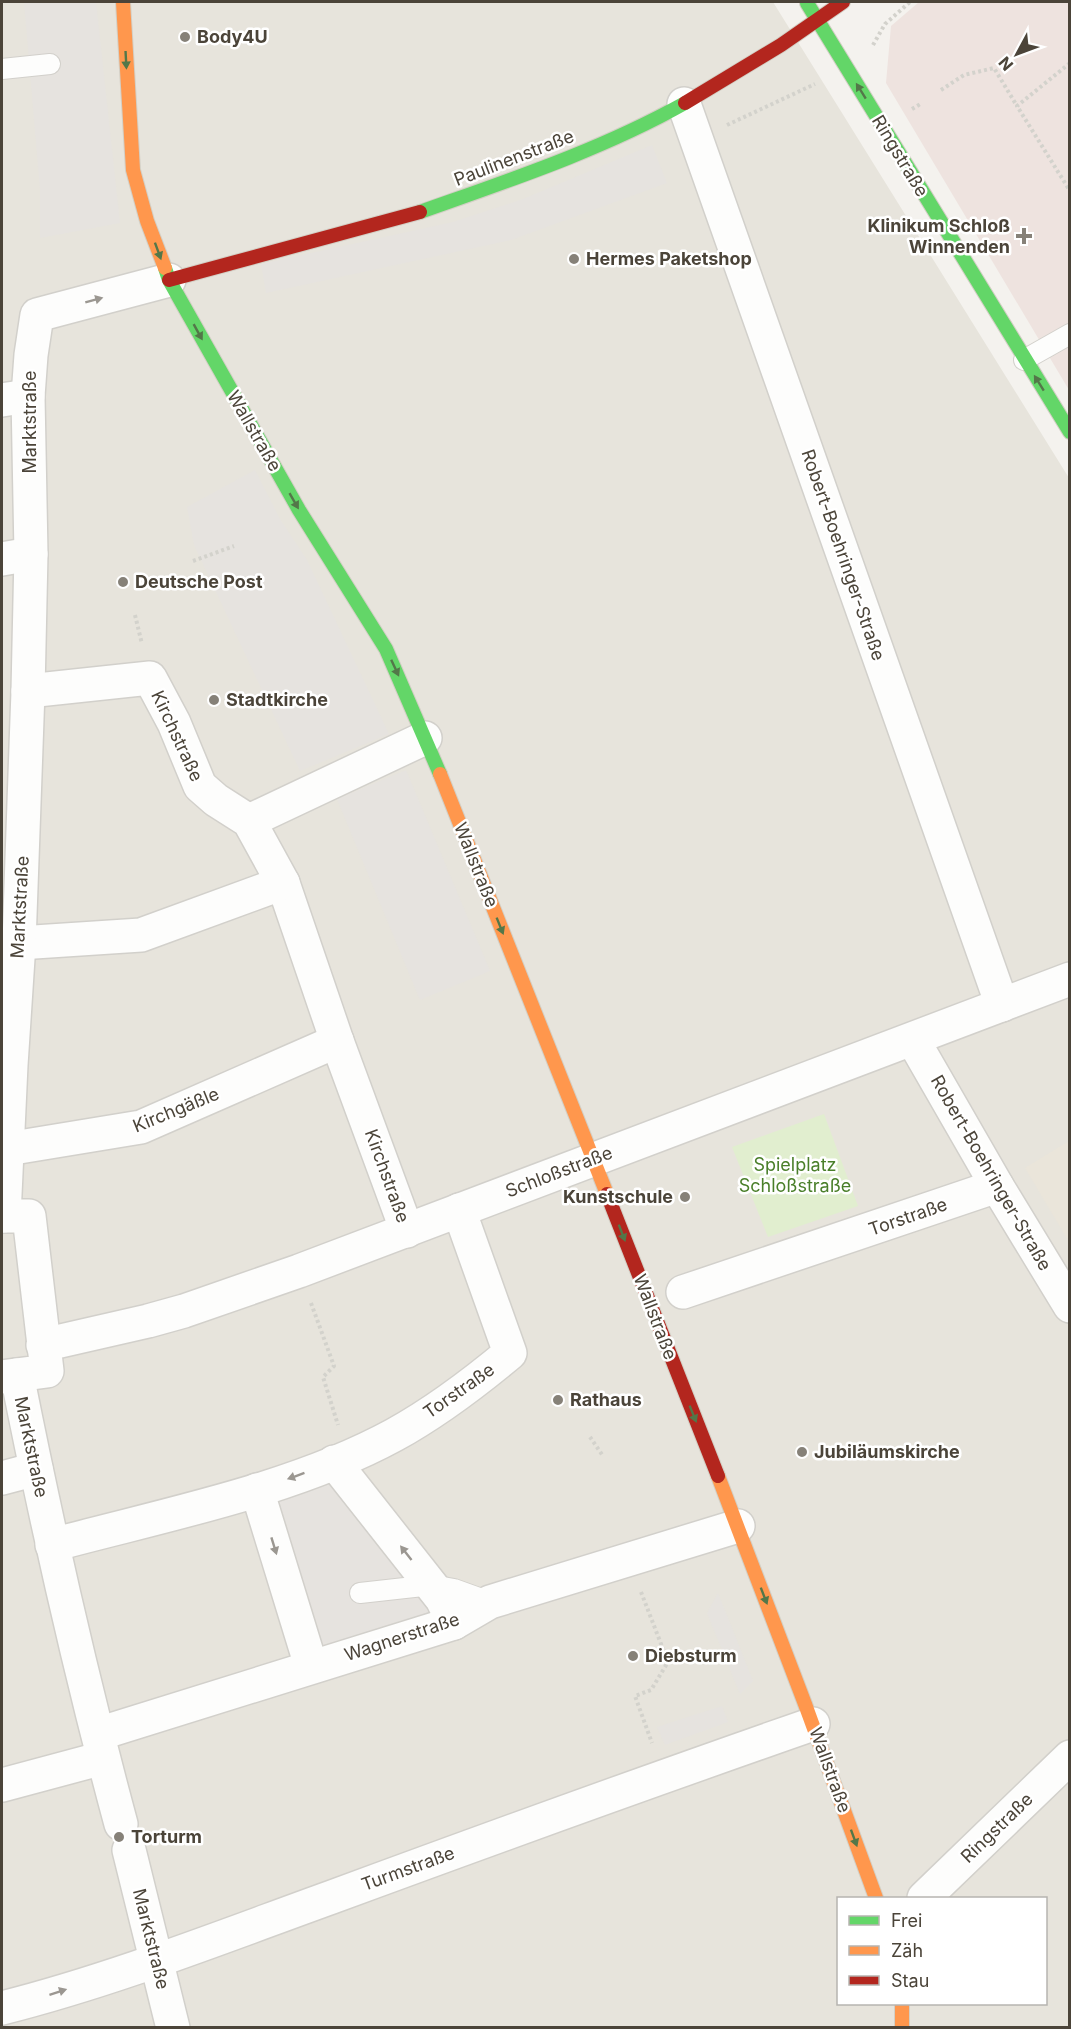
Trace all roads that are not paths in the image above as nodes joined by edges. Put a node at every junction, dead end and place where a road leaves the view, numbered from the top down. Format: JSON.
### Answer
{"nodes":[{"id":1,"x":123,"y":2,"type":"edge"},
{"id":2,"x":806,"y":2,"type":"edge"},
{"id":3,"x":843,"y":2,"type":"edge"},
{"id":4,"x":818,"y":21,"type":"junction"},
{"id":5,"x":50,"y":64,"type":"dead end"},
{"id":6,"x":2,"y":69,"type":"edge"},
{"id":7,"x":684,"y":104,"type":"junction"},
{"id":8,"x":169,"y":280,"type":"junction"},
{"id":9,"x":1070,"y":334,"type":"edge"},
{"id":10,"x":1024,"y":360,"type":"junction"},
{"id":11,"x":15,"y":398,"type":"edge"},
{"id":12,"x":1070,"y":432,"type":"edge"},
{"id":13,"x":16,"y":556,"type":"edge"},
{"id":14,"x":28,"y":691,"type":"junction"},
{"id":15,"x":425,"y":738,"type":"junction"},
{"id":16,"x":13,"y":798,"type":"edge"},
{"id":17,"x":249,"y":821,"type":"junction"},
{"id":18,"x":283,"y":883,"type":"junction"},
{"id":19,"x":13,"y":961,"type":"edge"},
{"id":20,"x":1070,"y":979,"type":"edge"},
{"id":21,"x":1002,"y":1005,"type":"junction"},
{"id":22,"x":913,"y":1040,"type":"junction"},
{"id":23,"x":337,"y":1041,"type":"junction"},
{"id":24,"x":7,"y":1149,"type":"junction"},
{"id":25,"x":593,"y":1159,"type":"junction"},
{"id":26,"x":997,"y":1186,"type":"junction"},
{"id":27,"x":459,"y":1210,"type":"junction"},
{"id":28,"x":3,"y":1216,"type":"edge"},
{"id":29,"x":407,"y":1231,"type":"junction"},
{"id":30,"x":683,"y":1292,"type":"dead end"},
{"id":31,"x":1070,"y":1306,"type":"edge"},
{"id":32,"x":43,"y":1345,"type":"junction"},
{"id":33,"x":9,"y":1376,"type":"edge"},
{"id":34,"x":341,"y":1459,"type":"junction"},
{"id":35,"x":36,"y":1469,"type":"junction"},
{"id":36,"x":2,"y":1478,"type":"edge"},
{"id":37,"x":257,"y":1490,"type":"junction"},
{"id":38,"x":738,"y":1526,"type":"junction"},
{"id":39,"x":52,"y":1545,"type":"junction"},
{"id":40,"x":360,"y":1593,"type":"dead end"},
{"id":41,"x":443,"y":1602,"type":"junction"},
{"id":42,"x":490,"y":1602,"type":"junction"},
{"id":43,"x":311,"y":1666,"type":"junction"},
{"id":44,"x":813,"y":1724,"type":"junction"},
{"id":45,"x":101,"y":1746,"type":"junction"},
{"id":46,"x":1070,"y":1757,"type":"edge"},
{"id":47,"x":2,"y":1785,"type":"edge"},
{"id":48,"x":875,"y":1897,"type":"edge"},
{"id":49,"x":926,"y":1897,"type":"edge"},
{"id":50,"x":157,"y":1960,"type":"junction"},
{"id":51,"x":902,"y":2005,"type":"edge"},
{"id":52,"x":2,"y":2008,"type":"edge"},
{"id":53,"x":173,"y":2028,"type":"edge"},
{"id":54,"x":902,"y":2028,"type":"edge"}],
"edges":[{"from":1,"to":8,"type":"street","name":"Wallstraße","one_way":true},
{"from":2,"to":4,"type":"street","name":"Ringstraße"},
{"from":3,"to":4,"type":"street","name":"Paulinenstraße"},
{"from":4,"to":7,"type":"street","name":"Paulinenstraße"},
{"from":10,"to":4,"type":"street","name":"Ringstraße","one_way":true},
{"from":5,"to":6,"type":"lane"},
{"from":7,"to":8,"type":"street","name":"Paulinenstraße"},
{"from":7,"to":21,"type":"street","name":"Robert-Boehringer-Straße"},
{"from":11,"to":8,"type":"street","name":"Marktstraße","one_way":true},
{"from":8,"to":15,"type":"street","name":"Wallstraße","one_way":true},
{"from":9,"to":10,"type":"lane"},
{"from":12,"to":10,"type":"street","name":"Ringstraße","one_way":true},
{"from":11,"to":13,"type":"street","name":"Marktstraße"},
{"from":13,"to":14,"type":"street","name":"Marktstraße"},
{"from":14,"to":16,"type":"street","name":"Marktstraße"},
{"from":14,"to":17,"type":"street","name":"Kirchstraße"},
{"from":15,"to":17,"type":"street"},
{"from":15,"to":25,"type":"street","name":"Wallstraße","one_way":true},
{"from":16,"to":19,"type":"street","name":"Marktstraße"},
{"from":17,"to":18,"type":"street","name":"Kirchstraße"},
{"from":18,"to":19,"type":"street"},
{"from":18,"to":23,"type":"street","name":"Kirchstraße"},
{"from":19,"to":24,"type":"street","name":"Marktstraße"},
{"from":20,"to":21,"type":"street","name":"Schloßstraße"},
{"from":21,"to":22,"type":"street","name":"Schloßstraße"},
{"from":22,"to":25,"type":"street","name":"Schloßstraße"},
{"from":22,"to":26,"type":"street","name":"Robert-Boehringer-Straße"},
{"from":23,"to":24,"type":"street","name":"Kirchgäßle"},
{"from":23,"to":29,"type":"street","name":"Kirchstraße"},
{"from":24,"to":28,"type":"street","name":"Marktstraße"},
{"from":25,"to":27,"type":"street","name":"Schloßstraße"},
{"from":25,"to":38,"type":"street","name":"Wallstraße","one_way":true},
{"from":26,"to":30,"type":"street","name":"Torstraße"},
{"from":26,"to":31,"type":"street","name":"Robert-Boehringer-Straße"},
{"from":27,"to":29,"type":"street","name":"Schloßstraße"},
{"from":27,"to":34,"type":"street","name":"Torstraße"},
{"from":28,"to":32,"type":"street","name":"Marktstraße"},
{"from":29,"to":32,"type":"street","name":"Schloßstraße"},
{"from":32,"to":33,"type":"street","name":"Marktstraße"},
{"from":33,"to":35,"type":"street","name":"Marktstraße"},
{"from":34,"to":37,"type":"street","name":"Torstraße","one_way":true},
{"from":41,"to":34,"type":"street","one_way":true},
{"from":35,"to":36,"type":"street"},
{"from":35,"to":39,"type":"street","name":"Marktstraße"},
{"from":37,"to":39,"type":"street","name":"Torstraße"},
{"from":37,"to":43,"type":"street","one_way":true},
{"from":38,"to":42,"type":"street","name":"Wagnerstraße"},
{"from":38,"to":44,"type":"street","name":"Wallstraße","one_way":true},
{"from":39,"to":45,"type":"street","name":"Marktstraße"},
{"from":40,"to":41,"type":"lane"},
{"from":41,"to":42,"type":"street","name":"Wagnerstraße"},
{"from":41,"to":42,"type":"lane"},
{"from":41,"to":43,"type":"street","name":"Wagnerstraße"},
{"from":43,"to":45,"type":"street","name":"Wagnerstraße"},
{"from":44,"to":48,"type":"street","name":"Wallstraße","one_way":true},
{"from":44,"to":50,"type":"street","name":"Turmstraße"},
{"from":45,"to":47,"type":"street","name":"Wagnerstraße"},
{"from":45,"to":50,"type":"street","name":"Marktstraße"},
{"from":46,"to":49,"type":"street","name":"Ringstraße"},
{"from":52,"to":50,"type":"street","name":"Turmstraße","one_way":true},
{"from":50,"to":53,"type":"street","name":"Marktstraße"},
{"from":51,"to":54,"type":"street"}]}
